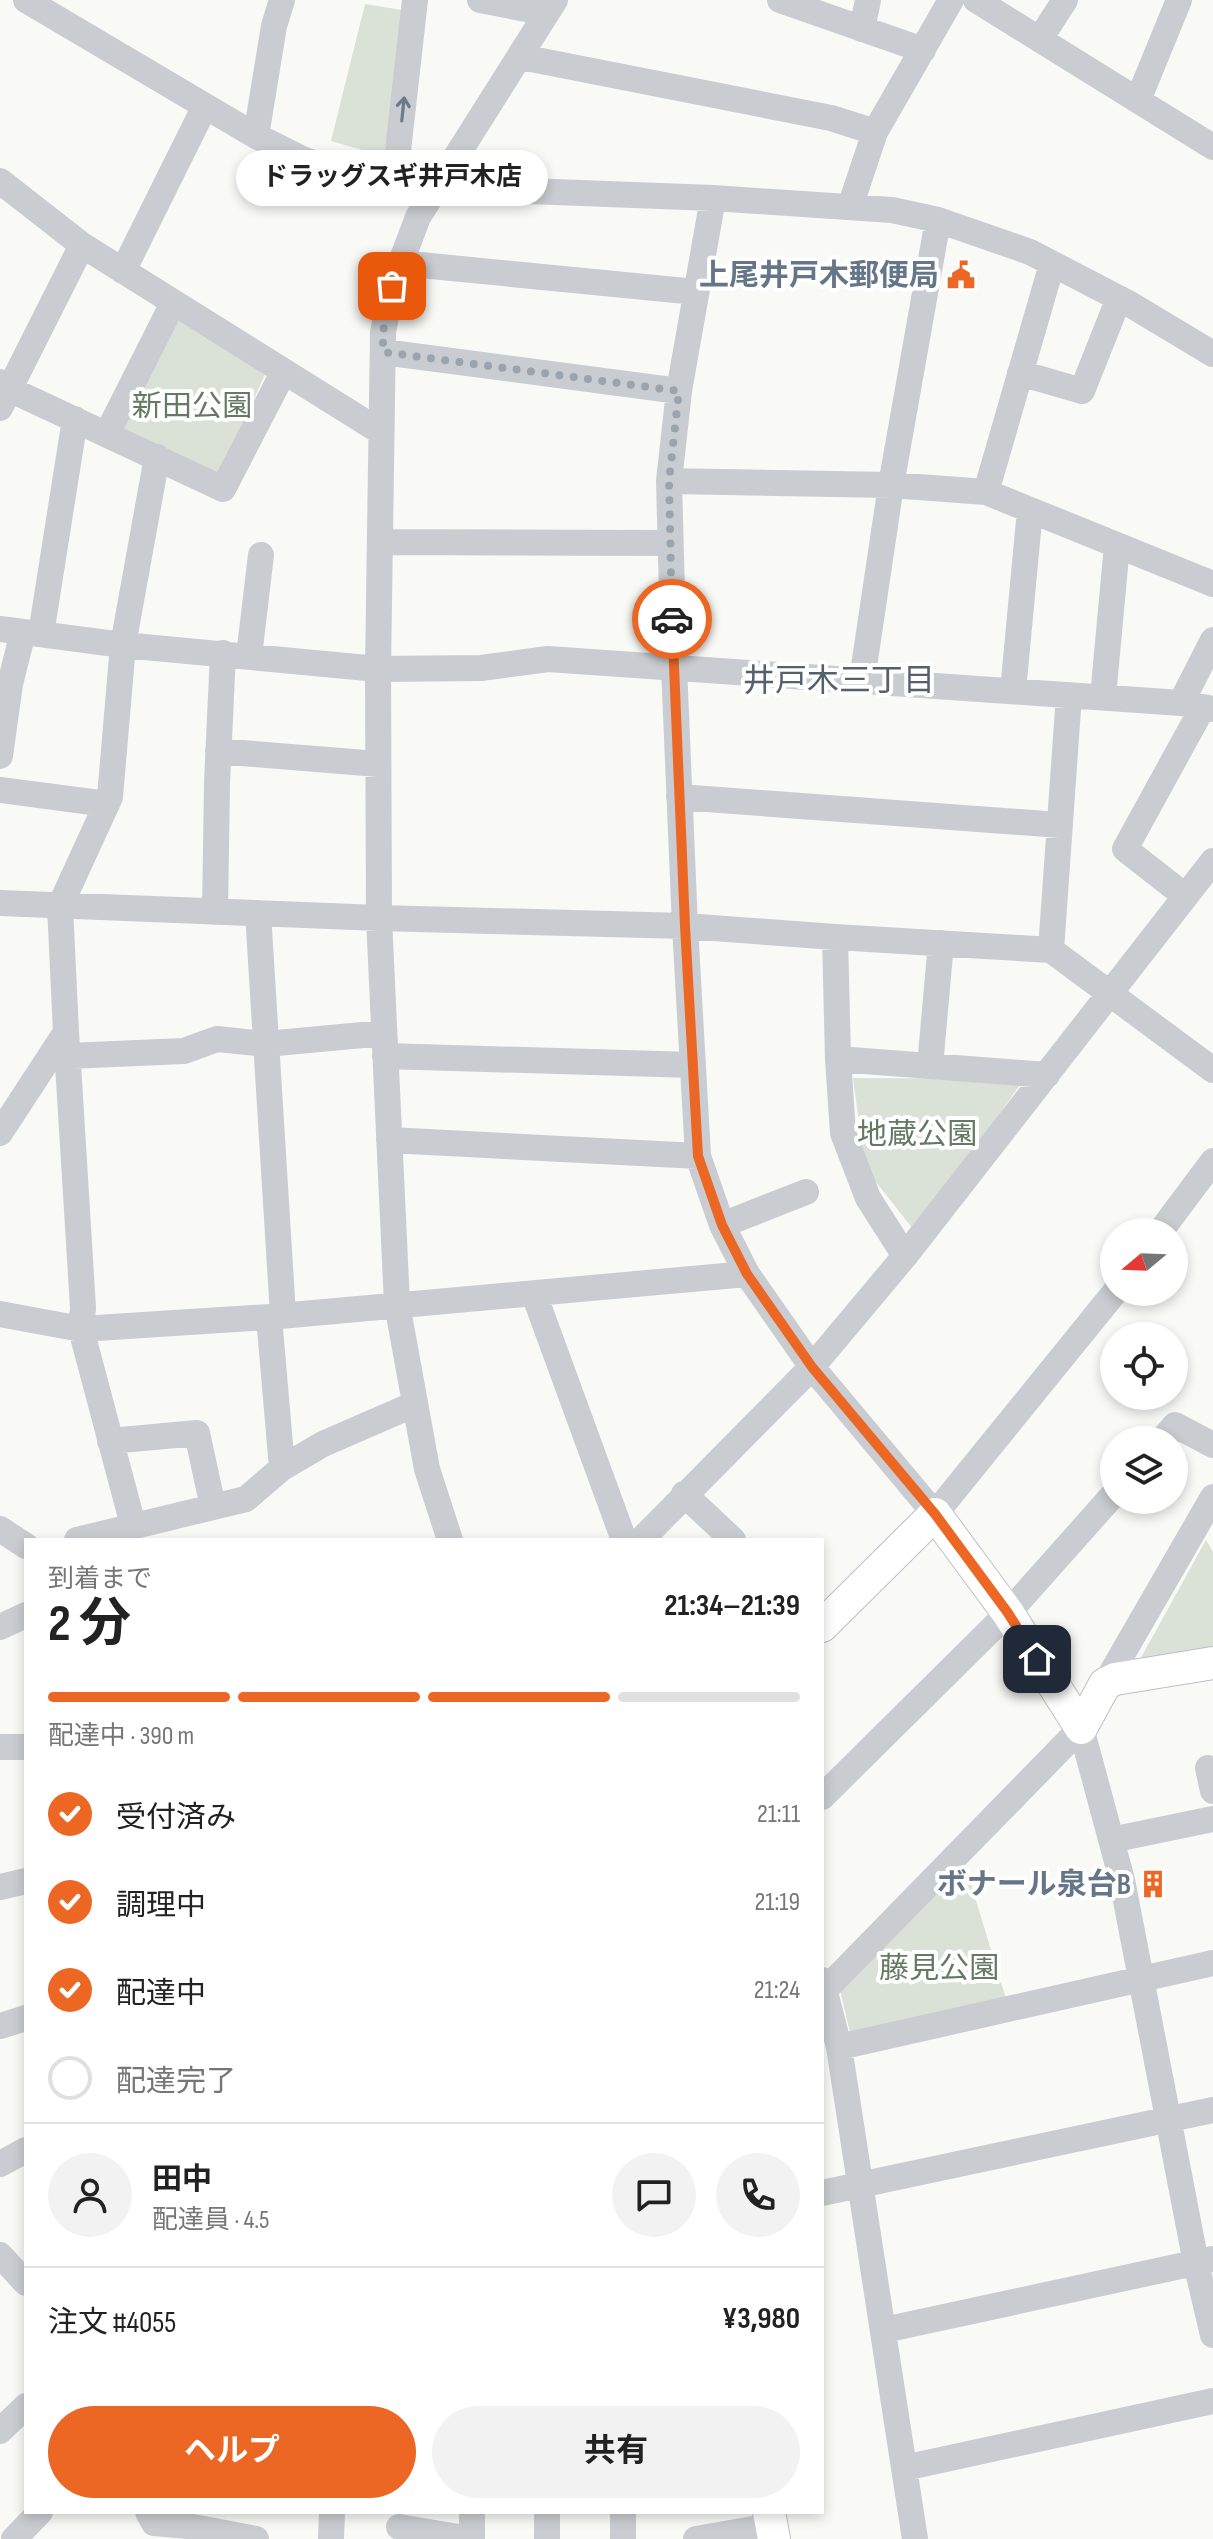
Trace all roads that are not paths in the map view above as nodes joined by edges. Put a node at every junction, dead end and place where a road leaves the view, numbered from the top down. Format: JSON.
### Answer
{"nodes":[{"id":1,"x":26,"y":0,"type":"edge"},
{"id":2,"x":282,"y":0,"type":"edge"},
{"id":3,"x":415,"y":0,"type":"edge"},
{"id":4,"x":480,"y":0,"type":"edge"},
{"id":5,"x":780,"y":0,"type":"edge"},
{"id":6,"x":868,"y":0,"type":"edge"},
{"id":7,"x":951,"y":0,"type":"edge"},
{"id":8,"x":976,"y":0,"type":"edge"},
{"id":9,"x":1065,"y":0,"type":"edge"},
{"id":10,"x":1179,"y":0,"type":"edge"},
{"id":11,"x":551,"y":6,"type":"edge"},
{"id":12,"x":862,"y":29,"type":"junction"},
{"id":13,"x":1040,"y":39,"type":"junction"},
{"id":14,"x":923,"y":50,"type":"junction"},
{"id":15,"x":521,"y":57,"type":"junction"},
{"id":16,"x":1138,"y":100,"type":"junction"},
{"id":17,"x":205,"y":106,"type":"junction"},
{"id":18,"x":875,"y":132,"type":"junction"},
{"id":19,"x":256,"y":136,"type":"junction"},
{"id":20,"x":1213,"y":147,"type":"edge"},
{"id":21,"x":0,"y":181,"type":"edge"},
{"id":22,"x":394,"y":186,"type":"junction"},
{"id":23,"x":435,"y":188,"type":"junction"},
{"id":24,"x":713,"y":198,"type":"junction"},
{"id":25,"x":850,"y":207,"type":"junction"},
{"id":26,"x":938,"y":220,"type":"junction"},
{"id":27,"x":82,"y":245,"type":"junction"},
{"id":28,"x":400,"y":263,"type":"junction"},
{"id":29,"x":1052,"y":264,"type":"junction"},
{"id":30,"x":123,"y":271,"type":"junction"},
{"id":31,"x":696,"y":292,"type":"junction"},
{"id":32,"x":1119,"y":298,"type":"junction"},
{"id":33,"x":173,"y":303,"type":"junction"},
{"id":34,"x":1209,"y":342,"type":"edge"},
{"id":35,"x":383,"y":352,"type":"junction"},
{"id":36,"x":283,"y":373,"type":"junction"},
{"id":37,"x":1020,"y":373,"type":"junction"},
{"id":38,"x":679,"y":391,"type":"junction"},
{"id":39,"x":3,"y":393,"type":"edge"},
{"id":40,"x":75,"y":419,"type":"junction"},
{"id":41,"x":381,"y":432,"type":"junction"},
{"id":42,"x":107,"y":434,"type":"junction"},
{"id":43,"x":157,"y":457,"type":"junction"},
{"id":44,"x":669,"y":481,"type":"junction"},
{"id":45,"x":891,"y":485,"type":"junction"},
{"id":46,"x":986,"y":492,"type":"junction"},
{"id":47,"x":1030,"y":510,"type":"junction"},
{"id":48,"x":380,"y":542,"type":"junction"},
{"id":49,"x":670,"y":543,"type":"junction"},
{"id":50,"x":1117,"y":545,"type":"junction"},
{"id":51,"x":261,"y":555,"type":"dead end"},
{"id":52,"x":1213,"y":584,"type":"edge"},
{"id":53,"x":22,"y":632,"type":"edge"},
{"id":54,"x":1213,"y":640,"type":"edge"},
{"id":55,"x":123,"y":645,"type":"junction"},
{"id":56,"x":236,"y":655,"type":"junction"},
{"id":57,"x":674,"y":667,"type":"junction"},
{"id":58,"x":378,"y":669,"type":"junction"},
{"id":59,"x":862,"y":680,"type":"junction"},
{"id":60,"x":1013,"y":691,"type":"junction"},
{"id":61,"x":1069,"y":695,"type":"junction"},
{"id":62,"x":1103,"y":697,"type":"junction"},
{"id":63,"x":1199,"y":706,"type":"edge"},
{"id":64,"x":218,"y":751,"type":"junction"},
{"id":65,"x":0,"y":756,"type":"edge"},
{"id":66,"x":378,"y":764,"type":"junction"},
{"id":67,"x":0,"y":790,"type":"edge"},
{"id":68,"x":679,"y":797,"type":"junction"},
{"id":69,"x":107,"y":804,"type":"junction"},
{"id":70,"x":1060,"y":825,"type":"junction"},
{"id":71,"x":1213,"y":861,"type":"edge"},
{"id":72,"x":1185,"y":896,"type":"junction"},
{"id":73,"x":0,"y":903,"type":"edge"},
{"id":74,"x":60,"y":906,"type":"junction"},
{"id":75,"x":215,"y":912,"type":"junction"},
{"id":76,"x":258,"y":913,"type":"junction"},
{"id":77,"x":379,"y":918,"type":"junction"},
{"id":78,"x":685,"y":926,"type":"junction"},
{"id":79,"x":835,"y":937,"type":"junction"},
{"id":80,"x":941,"y":943,"type":"junction"},
{"id":81,"x":1051,"y":950,"type":"junction"},
{"id":82,"x":1110,"y":992,"type":"junction"},
{"id":83,"x":67,"y":1044,"type":"junction"},
{"id":84,"x":266,"y":1044,"type":"junction"},
{"id":85,"x":385,"y":1044,"type":"junction"},
{"id":86,"x":838,"y":1059,"type":"junction"},
{"id":87,"x":693,"y":1065,"type":"junction"},
{"id":88,"x":930,"y":1066,"type":"junction"},
{"id":89,"x":1213,"y":1070,"type":"edge"},
{"id":90,"x":1047,"y":1075,"type":"junction"},
{"id":91,"x":0,"y":1133,"type":"edge"},
{"id":92,"x":389,"y":1140,"type":"junction"},
{"id":93,"x":698,"y":1156,"type":"junction"},
{"id":94,"x":1213,"y":1161,"type":"edge"},
{"id":95,"x":806,"y":1192,"type":"dead end"},
{"id":96,"x":1170,"y":1218,"type":"edge"},
{"id":97,"x":722,"y":1225,"type":"junction"},
{"id":98,"x":905,"y":1256,"type":"junction"},
{"id":99,"x":747,"y":1274,"type":"junction"},
{"id":100,"x":534,"y":1294,"type":"junction"},
{"id":101,"x":397,"y":1304,"type":"junction"},
{"id":102,"x":1104,"y":1306,"type":"edge"},
{"id":103,"x":0,"y":1314,"type":"edge"},
{"id":104,"x":276,"y":1316,"type":"junction"},
{"id":105,"x":81,"y":1329,"type":"junction"},
{"id":106,"x":812,"y":1367,"type":"junction"},
{"id":107,"x":415,"y":1404,"type":"junction"},
{"id":108,"x":1188,"y":1432,"type":"edge"},
{"id":109,"x":110,"y":1441,"type":"junction"},
{"id":110,"x":1213,"y":1445,"type":"edge"},
{"id":111,"x":282,"y":1468,"type":"junction"},
{"id":112,"x":684,"y":1494,"type":"junction"},
{"id":113,"x":213,"y":1507,"type":"junction"},
{"id":114,"x":1100,"y":1510,"type":"edge"},
{"id":115,"x":1210,"y":1513,"type":"edge"},
{"id":116,"x":935,"y":1514,"type":"junction"},
{"id":117,"x":133,"y":1525,"type":"junction"},
{"id":118,"x":0,"y":1529,"type":"edge"},
{"id":119,"x":84,"y":1538,"type":"edge"},
{"id":120,"x":449,"y":1538,"type":"edge"},
{"id":121,"x":623,"y":1538,"type":"edge"},
{"id":122,"x":643,"y":1538,"type":"edge"},
{"id":123,"x":731,"y":1538,"type":"edge"},
{"id":124,"x":24,"y":1545,"type":"edge"},
{"id":125,"x":1008,"y":1613,"type":"junction"},
{"id":126,"x":24,"y":1616,"type":"edge"},
{"id":127,"x":824,"y":1624,"type":"edge"},
{"id":128,"x":0,"y":1627,"type":"edge"},
{"id":129,"x":1213,"y":1663,"type":"edge"},
{"id":130,"x":1105,"y":1684,"type":"junction"},
{"id":131,"x":1081,"y":1728,"type":"junction"},
{"id":132,"x":0,"y":1747,"type":"edge"},
{"id":133,"x":24,"y":1747,"type":"edge"},
{"id":134,"x":824,"y":1795,"type":"edge"},
{"id":135,"x":1213,"y":1819,"type":"edge"},
{"id":136,"x":1111,"y":1840,"type":"junction"},
{"id":137,"x":24,"y":1881,"type":"edge"},
{"id":138,"x":0,"y":1887,"type":"edge"},
{"id":139,"x":1213,"y":1963,"type":"edge"},
{"id":140,"x":1139,"y":1978,"type":"junction"},
{"id":141,"x":824,"y":1984,"type":"edge"},
{"id":142,"x":839,"y":2047,"type":"junction"},
{"id":143,"x":1213,"y":2110,"type":"edge"},
{"id":144,"x":1167,"y":2120,"type":"junction"},
{"id":145,"x":24,"y":2151,"type":"edge"},
{"id":146,"x":0,"y":2164,"type":"edge"},
{"id":147,"x":861,"y":2185,"type":"junction"},
{"id":148,"x":824,"y":2193,"type":"edge"},
{"id":149,"x":0,"y":2255,"type":"edge"},
{"id":150,"x":1204,"y":2261,"type":"edge"},
{"id":151,"x":24,"y":2281,"type":"edge"},
{"id":152,"x":884,"y":2330,"type":"junction"},
{"id":153,"x":1213,"y":2335,"type":"edge"},
{"id":154,"x":1213,"y":2401,"type":"edge"},
{"id":155,"x":24,"y":2408,"type":"edge"},
{"id":156,"x":0,"y":2431,"type":"edge"},
{"id":157,"x":904,"y":2468,"type":"junction"},
{"id":158,"x":38,"y":2514,"type":"edge"},
{"id":159,"x":332,"y":2514,"type":"edge"},
{"id":160,"x":472,"y":2514,"type":"edge"},
{"id":161,"x":547,"y":2514,"type":"edge"},
{"id":162,"x":623,"y":2514,"type":"edge"},
{"id":163,"x":154,"y":2525,"type":"edge"},
{"id":164,"x":399,"y":2526,"type":"edge"},
{"id":165,"x":772,"y":2526,"type":"edge"},
{"id":166,"x":14,"y":2539,"type":"edge"},
{"id":167,"x":256,"y":2539,"type":"edge"},
{"id":168,"x":331,"y":2539,"type":"edge"},
{"id":169,"x":471,"y":2539,"type":"edge"},
{"id":170,"x":547,"y":2539,"type":"edge"},
{"id":171,"x":623,"y":2539,"type":"edge"},
{"id":172,"x":696,"y":2539,"type":"edge"},
{"id":173,"x":915,"y":2539,"type":"edge"}],
"edges":[{"from":1,"to":17,"type":"street"},
{"from":2,"to":19,"type":"street"},
{"from":22,"to":3,"type":"street","one_way":true},
{"from":4,"to":11,"type":"street"},
{"from":5,"to":12,"type":"street"},
{"from":6,"to":12,"type":"street"},
{"from":7,"to":14,"type":"street"},
{"from":8,"to":13,"type":"street"},
{"from":9,"to":13,"type":"street"},
{"from":10,"to":16,"type":"street"},
{"from":11,"to":15,"type":"street"},
{"from":12,"to":14,"type":"street"},
{"from":13,"to":16,"type":"street"},
{"from":14,"to":18,"type":"street"},
{"from":15,"to":18,"type":"street"},
{"from":15,"to":23,"type":"street"},
{"from":16,"to":20,"type":"street"},
{"from":17,"to":19,"type":"street"},
{"from":17,"to":30,"type":"street"},
{"from":18,"to":25,"type":"street"},
{"from":19,"to":22,"type":"street"},
{"from":21,"to":27,"type":"street"},
{"from":22,"to":23,"type":"street"},
{"from":23,"to":24,"type":"street"},
{"from":23,"to":28,"type":"street"},
{"from":24,"to":25,"type":"street"},
{"from":24,"to":31,"type":"street"},
{"from":25,"to":26,"type":"street"},
{"from":26,"to":29,"type":"street"},
{"from":26,"to":45,"type":"street"},
{"from":27,"to":30,"type":"street"},
{"from":27,"to":39,"type":"street"},
{"from":28,"to":31,"type":"street"},
{"from":28,"to":35,"type":"street"},
{"from":29,"to":32,"type":"street"},
{"from":29,"to":37,"type":"street"},
{"from":30,"to":33,"type":"street"},
{"from":31,"to":38,"type":"street"},
{"from":32,"to":34,"type":"street"},
{"from":32,"to":37,"type":"street"},
{"from":33,"to":36,"type":"street"},
{"from":33,"to":42,"type":"street"},
{"from":35,"to":38,"type":"street"},
{"from":35,"to":41,"type":"street"},
{"from":36,"to":41,"type":"street"},
{"from":36,"to":43,"type":"street"},
{"from":37,"to":46,"type":"street"},
{"from":38,"to":44,"type":"street"},
{"from":39,"to":40,"type":"street"},
{"from":40,"to":42,"type":"street"},
{"from":40,"to":53,"type":"street"},
{"from":41,"to":48,"type":"street"},
{"from":42,"to":43,"type":"street"},
{"from":43,"to":55,"type":"street"},
{"from":44,"to":45,"type":"street"},
{"from":44,"to":49,"type":"street"},
{"from":45,"to":46,"type":"street"},
{"from":45,"to":59,"type":"street"},
{"from":46,"to":47,"type":"street"},
{"from":47,"to":50,"type":"street"},
{"from":47,"to":60,"type":"street"},
{"from":48,"to":49,"type":"street"},
{"from":48,"to":58,"type":"street"},
{"from":49,"to":57,"type":"street"},
{"from":50,"to":52,"type":"street"},
{"from":50,"to":62,"type":"street"},
{"from":51,"to":56,"type":"street"},
{"from":53,"to":55,"type":"street"},
{"from":53,"to":65,"type":"street"},
{"from":54,"to":63,"type":"street"},
{"from":55,"to":56,"type":"street"},
{"from":55,"to":69,"type":"street"},
{"from":56,"to":58,"type":"street"},
{"from":56,"to":64,"type":"street"},
{"from":57,"to":58,"type":"street"},
{"from":57,"to":59,"type":"street"},
{"from":57,"to":68,"type":"street"},
{"from":58,"to":66,"type":"street"},
{"from":59,"to":60,"type":"street"},
{"from":60,"to":61,"type":"street"},
{"from":61,"to":62,"type":"street"},
{"from":61,"to":70,"type":"street"},
{"from":62,"to":63,"type":"street"},
{"from":63,"to":72,"type":"street"},
{"from":64,"to":66,"type":"street"},
{"from":64,"to":75,"type":"street"},
{"from":66,"to":77,"type":"street"},
{"from":67,"to":69,"type":"street"},
{"from":68,"to":70,"type":"street"},
{"from":68,"to":78,"type":"street"},
{"from":69,"to":74,"type":"street"},
{"from":70,"to":81,"type":"street"},
{"from":71,"to":72,"type":"street"},
{"from":72,"to":82,"type":"street"},
{"from":73,"to":74,"type":"street"},
{"from":74,"to":75,"type":"street"},
{"from":74,"to":83,"type":"street"},
{"from":75,"to":76,"type":"street"},
{"from":76,"to":77,"type":"street"},
{"from":76,"to":84,"type":"street"},
{"from":77,"to":78,"type":"street"},
{"from":77,"to":85,"type":"street"},
{"from":78,"to":79,"type":"street"},
{"from":78,"to":87,"type":"street"},
{"from":79,"to":80,"type":"street"},
{"from":79,"to":86,"type":"street"},
{"from":80,"to":81,"type":"street"},
{"from":80,"to":88,"type":"street"},
{"from":81,"to":82,"type":"street"},
{"from":82,"to":89,"type":"street"},
{"from":82,"to":90,"type":"street"},
{"from":83,"to":84,"type":"street"},
{"from":83,"to":91,"type":"street"},
{"from":83,"to":105,"type":"street"},
{"from":84,"to":85,"type":"street"},
{"from":84,"to":104,"type":"street"},
{"from":85,"to":87,"type":"street"},
{"from":85,"to":92,"type":"street"},
{"from":86,"to":88,"type":"street"},
{"from":86,"to":98,"type":"street"},
{"from":87,"to":93,"type":"street"},
{"from":88,"to":90,"type":"street"},
{"from":90,"to":98,"type":"street"},
{"from":92,"to":93,"type":"street"},
{"from":92,"to":101,"type":"street"},
{"from":93,"to":97,"type":"street"},
{"from":94,"to":96,"type":"street"},
{"from":95,"to":97,"type":"street"},
{"from":97,"to":99,"type":"street"},
{"from":98,"to":106,"type":"street"},
{"from":99,"to":100,"type":"street"},
{"from":99,"to":106,"type":"street"},
{"from":100,"to":101,"type":"street"},
{"from":100,"to":121,"type":"street"},
{"from":101,"to":104,"type":"street"},
{"from":101,"to":107,"type":"street"},
{"from":102,"to":116,"type":"street"},
{"from":103,"to":105,"type":"street"},
{"from":104,"to":105,"type":"street"},
{"from":104,"to":111,"type":"street"},
{"from":105,"to":109,"type":"street"},
{"from":106,"to":112,"type":"street"},
{"from":106,"to":116,"type":"street"},
{"from":107,"to":111,"type":"street"},
{"from":107,"to":120,"type":"street"},
{"from":108,"to":110,"type":"street"},
{"from":109,"to":113,"type":"street"},
{"from":109,"to":117,"type":"street"},
{"from":111,"to":113,"type":"street"},
{"from":112,"to":122,"type":"street"},
{"from":112,"to":123,"type":"street"},
{"from":113,"to":117,"type":"street"},
{"from":114,"to":125,"type":"street"},
{"from":115,"to":130,"type":"street"},
{"from":116,"to":125,"type":"main road"},
{"from":116,"to":127,"type":"main road"},
{"from":117,"to":119,"type":"street"},
{"from":118,"to":124,"type":"street"},
{"from":125,"to":131,"type":"main road"},
{"from":125,"to":134,"type":"street"},
{"from":126,"to":128,"type":"street"},
{"from":129,"to":130,"type":"main road"},
{"from":130,"to":131,"type":"main road"},
{"from":131,"to":136,"type":"street"},
{"from":131,"to":141,"type":"street"},
{"from":132,"to":133,"type":"street"},
{"from":135,"to":136,"type":"street"},
{"from":136,"to":140,"type":"street"},
{"from":137,"to":138,"type":"street"},
{"from":139,"to":140,"type":"street"},
{"from":140,"to":142,"type":"street"},
{"from":140,"to":144,"type":"street"},
{"from":141,"to":142,"type":"street"},
{"from":142,"to":147,"type":"street"},
{"from":143,"to":144,"type":"street"},
{"from":144,"to":147,"type":"street"},
{"from":144,"to":150,"type":"street"},
{"from":145,"to":146,"type":"street"},
{"from":147,"to":148,"type":"street"},
{"from":147,"to":152,"type":"street"},
{"from":149,"to":151,"type":"street"},
{"from":150,"to":152,"type":"street"},
{"from":150,"to":153,"type":"street"},
{"from":152,"to":157,"type":"street"},
{"from":154,"to":157,"type":"street"},
{"from":155,"to":156,"type":"street"},
{"from":157,"to":173,"type":"street"},
{"from":158,"to":166,"type":"street"},
{"from":159,"to":168,"type":"street"},
{"from":160,"to":169,"type":"street"},
{"from":161,"to":170,"type":"street"},
{"from":162,"to":171,"type":"street"},
{"from":163,"to":167,"type":"street"},
{"from":164,"to":169,"type":"street"},
{"from":165,"to":172,"type":"street"}]}
